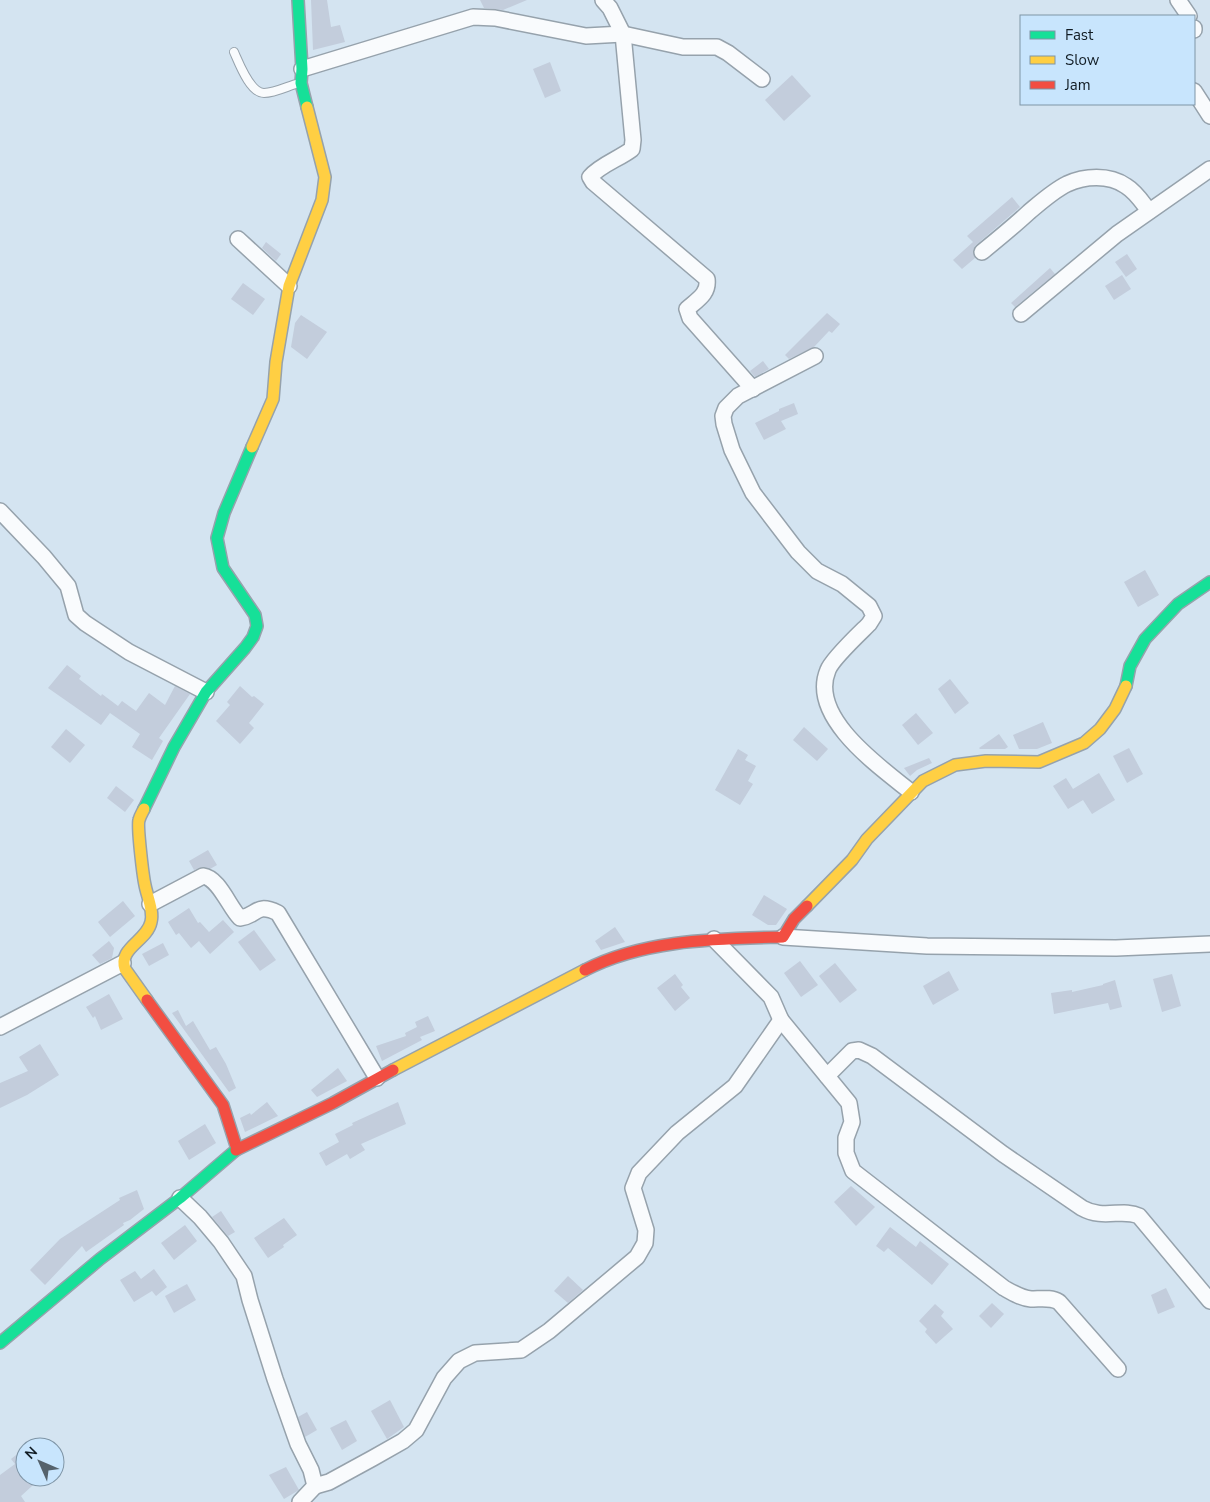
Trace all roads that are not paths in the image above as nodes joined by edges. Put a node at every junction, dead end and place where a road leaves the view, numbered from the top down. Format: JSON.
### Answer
{"nodes":[{"id":1,"x":298,"y":0,"type":"edge"},
{"id":2,"x":602,"y":0,"type":"edge"},
{"id":3,"x":1178,"y":0,"type":"edge"},
{"id":4,"x":1188,"y":15,"type":"edge"},
{"id":5,"x":624,"y":34,"type":"junction"},
{"id":6,"x":234,"y":52,"type":"dead end"},
{"id":7,"x":302,"y":76,"type":"junction"},
{"id":8,"x":762,"y":79,"type":"dead end"},
{"id":9,"x":1195,"y":92,"type":"edge"},
{"id":10,"x":1210,"y":116,"type":"edge"},
{"id":11,"x":1210,"y":169,"type":"edge"},
{"id":12,"x":1149,"y":211,"type":"junction"},
{"id":13,"x":238,"y":239,"type":"dead end"},
{"id":14,"x":982,"y":252,"type":"dead end"},
{"id":15,"x":289,"y":286,"type":"junction"},
{"id":16,"x":1021,"y":314,"type":"dead end"},
{"id":17,"x":815,"y":356,"type":"dead end"},
{"id":18,"x":753,"y":389,"type":"junction"},
{"id":19,"x":0,"y":511,"type":"edge"},
{"id":20,"x":1210,"y":582,"type":"edge"},
{"id":21,"x":206,"y":692,"type":"junction"},
{"id":22,"x":911,"y":792,"type":"junction"},
{"id":23,"x":150,"y":904,"type":"junction"},
{"id":24,"x":782,"y":937,"type":"junction"},
{"id":25,"x":714,"y":939,"type":"junction"},
{"id":26,"x":1210,"y":944,"type":"edge"},
{"id":27,"x":123,"y":963,"type":"junction"},
{"id":28,"x":781,"y":1020,"type":"junction"},
{"id":29,"x":0,"y":1027,"type":"edge"},
{"id":30,"x":827,"y":1076,"type":"junction"},
{"id":31,"x":378,"y":1078,"type":"junction"},
{"id":32,"x":237,"y":1149,"type":"junction"},
{"id":33,"x":180,"y":1198,"type":"junction"},
{"id":34,"x":1210,"y":1301,"type":"edge"},
{"id":35,"x":0,"y":1343,"type":"edge"},
{"id":36,"x":1118,"y":1369,"type":"dead end"},
{"id":37,"x":314,"y":1486,"type":"junction"},
{"id":38,"x":300,"y":1502,"type":"edge"}],
"edges":[{"from":1,"to":7,"type":"street"},
{"from":2,"to":5,"type":"street"},
{"from":3,"to":4,"type":"street"},
{"from":5,"to":7,"type":"street"},
{"from":5,"to":8,"type":"street"},
{"from":5,"to":18,"type":"street"},
{"from":6,"to":7,"type":"lane"},
{"from":7,"to":15,"type":"street"},
{"from":9,"to":10,"type":"street"},
{"from":11,"to":12,"type":"street"},
{"from":12,"to":14,"type":"street"},
{"from":12,"to":16,"type":"street"},
{"from":13,"to":15,"type":"street"},
{"from":15,"to":21,"type":"street"},
{"from":17,"to":18,"type":"street"},
{"from":18,"to":22,"type":"street"},
{"from":19,"to":21,"type":"street"},
{"from":20,"to":22,"type":"street"},
{"from":21,"to":23,"type":"street"},
{"from":22,"to":24,"type":"street"},
{"from":23,"to":27,"type":"street"},
{"from":23,"to":31,"type":"street"},
{"from":24,"to":25,"type":"street"},
{"from":24,"to":26,"type":"street"},
{"from":25,"to":28,"type":"street"},
{"from":25,"to":31,"type":"street"},
{"from":27,"to":29,"type":"street"},
{"from":27,"to":32,"type":"street"},
{"from":28,"to":30,"type":"street"},
{"from":28,"to":37,"type":"street"},
{"from":30,"to":34,"type":"street"},
{"from":30,"to":36,"type":"street"},
{"from":31,"to":32,"type":"street"},
{"from":32,"to":33,"type":"street"},
{"from":33,"to":35,"type":"street"},
{"from":33,"to":37,"type":"street"},
{"from":37,"to":38,"type":"street"}]}
